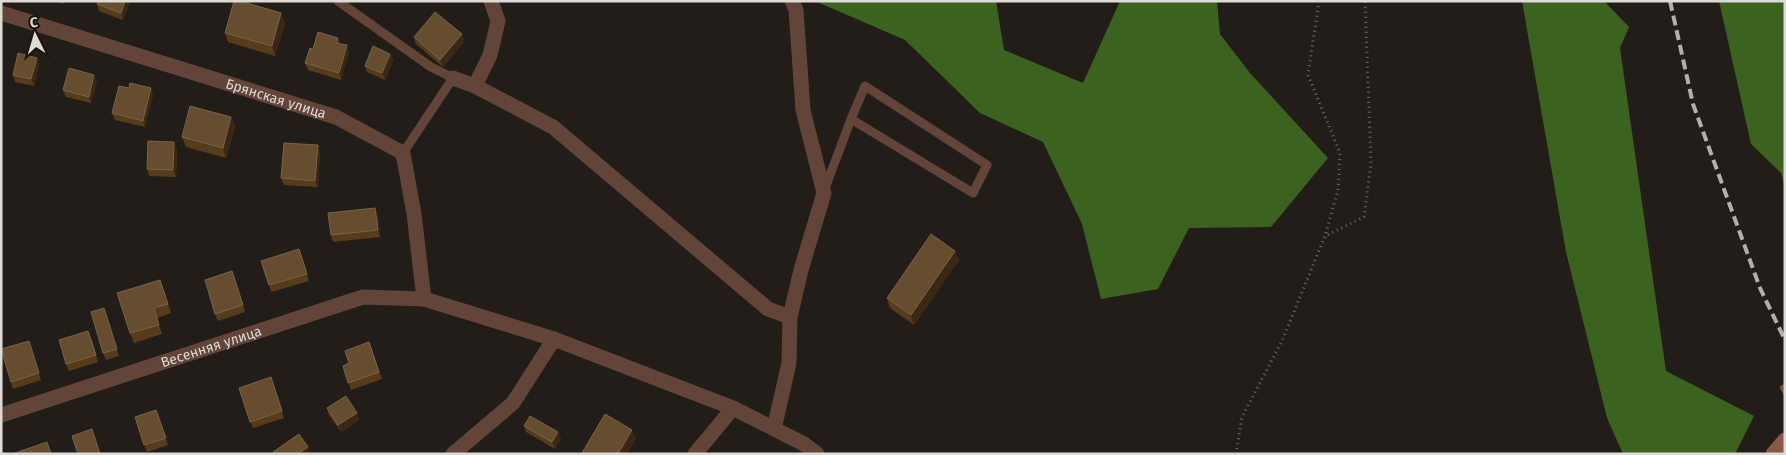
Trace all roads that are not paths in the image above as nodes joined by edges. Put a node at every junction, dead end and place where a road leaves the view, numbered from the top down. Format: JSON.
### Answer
{"nodes":[{"id":1,"x":338,"y":1,"type":"edge"},
{"id":2,"x":491,"y":1,"type":"edge"},
{"id":3,"x":792,"y":1,"type":"edge"},
{"id":4,"x":1,"y":14,"type":"edge"},
{"id":5,"x":454,"y":78,"type":"junction"},
{"id":6,"x":475,"y":86,"type":"junction"},
{"id":7,"x":851,"y":119,"type":"junction"},
{"id":8,"x":403,"y":153,"type":"junction"},
{"id":9,"x":824,"y":193,"type":"junction"},
{"id":10,"x":424,"y":299,"type":"junction"},
{"id":11,"x":790,"y":317,"type":"junction"},
{"id":12,"x":554,"y":339,"type":"junction"},
{"id":13,"x":733,"y":408,"type":"junction"},
{"id":14,"x":1,"y":415,"type":"edge"},
{"id":15,"x":774,"y":429,"type":"junction"},
{"id":16,"x":1785,"y":440,"type":"edge"},
{"id":17,"x":453,"y":454,"type":"edge"},
{"id":18,"x":695,"y":454,"type":"edge"},
{"id":19,"x":817,"y":454,"type":"edge"},
{"id":20,"x":1773,"y":454,"type":"edge"}],
"edges":[{"from":1,"to":5,"type":"lane"},
{"from":2,"to":6,"type":"street"},
{"from":3,"to":9,"type":"street"},
{"from":4,"to":8,"type":"street","name":"Брянская улица"},
{"from":5,"to":6,"type":"street"},
{"from":5,"to":8,"type":"lane"},
{"from":6,"to":11,"type":"street"},
{"from":7,"to":7,"type":"lane"},
{"from":7,"to":9,"type":"lane"},
{"from":8,"to":10,"type":"street"},
{"from":9,"to":11,"type":"street"},
{"from":10,"to":12,"type":"street","name":"Весенняя улица"},
{"from":10,"to":14,"type":"street","name":"Весенняя улица"},
{"from":11,"to":15,"type":"street"},
{"from":12,"to":13,"type":"street","name":"Весенняя улица"},
{"from":12,"to":17,"type":"street"},
{"from":13,"to":15,"type":"street","name":"Весенняя улица"},
{"from":13,"to":18,"type":"street"},
{"from":15,"to":19,"type":"street","name":"Весенняя улица"},
{"from":16,"to":20,"type":"street"}]}
